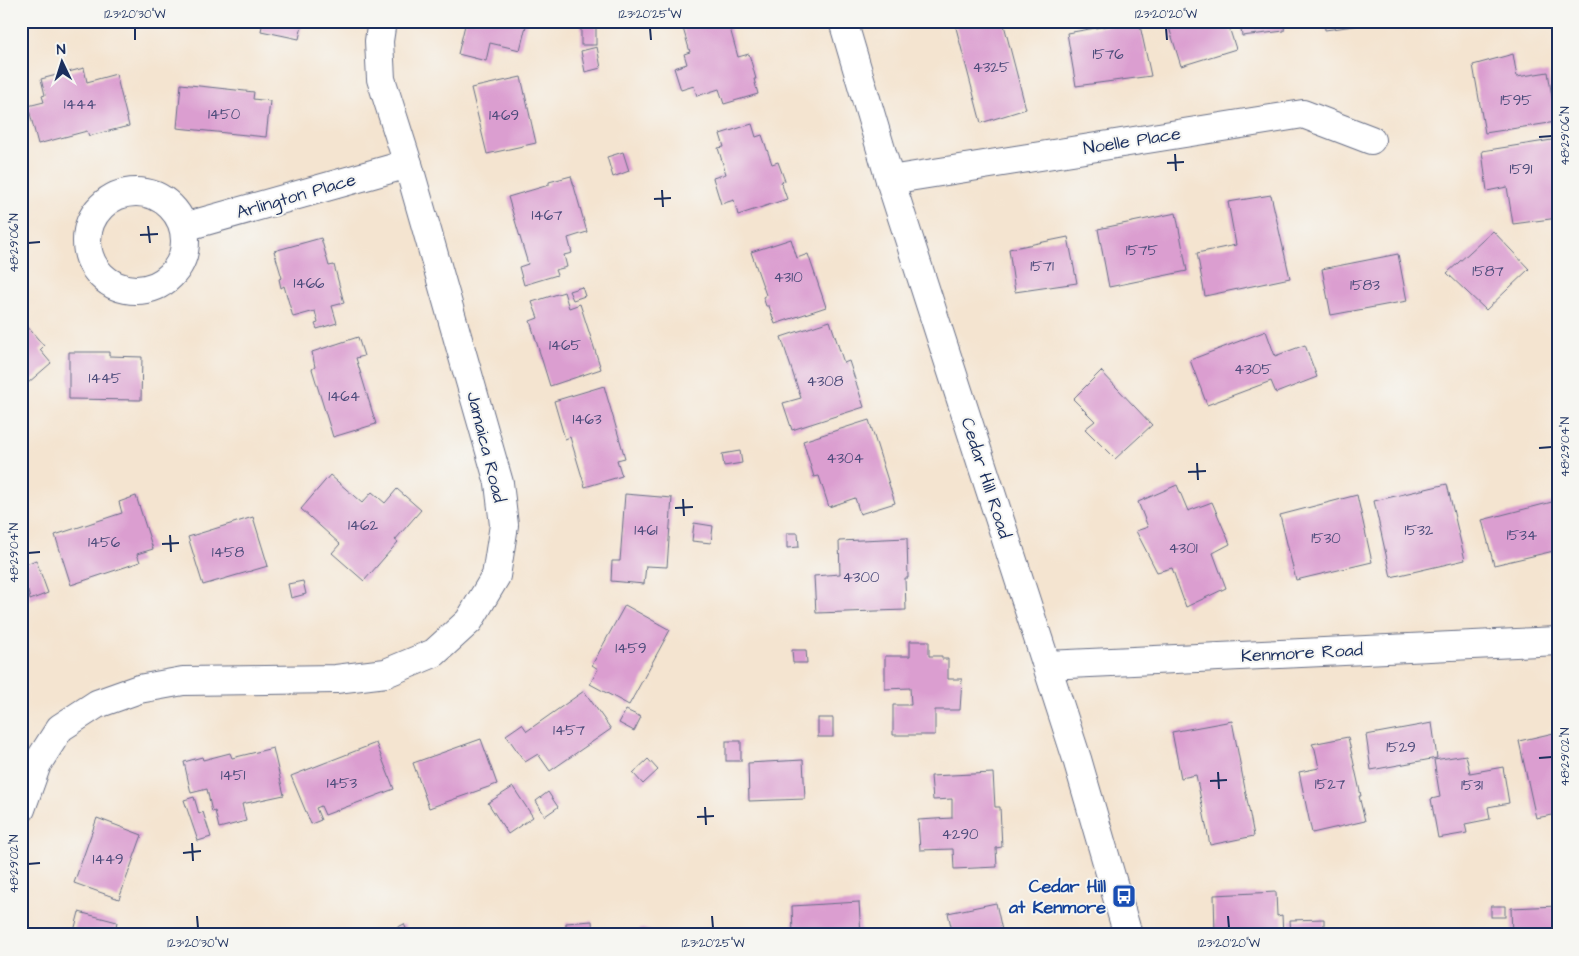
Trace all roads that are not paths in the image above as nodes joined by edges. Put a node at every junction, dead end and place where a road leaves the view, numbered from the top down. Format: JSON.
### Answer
{"nodes":[{"id":1,"x":382,"y":21,"type":"edge"},
{"id":2,"x":843,"y":21,"type":"edge"},
{"id":3,"x":1371,"y":140,"type":"dead end"},
{"id":4,"x":408,"y":164,"type":"junction"},
{"id":5,"x":890,"y":180,"type":"junction"},
{"id":6,"x":184,"y":228,"type":"dead end"},
{"id":7,"x":1558,"y":641,"type":"edge"},
{"id":8,"x":1047,"y":665,"type":"junction"},
{"id":9,"x":21,"y":809,"type":"edge"},
{"id":10,"x":1128,"y":935,"type":"edge"}],
"edges":[{"from":1,"to":4,"type":"street","name":"Jamaica Road"},
{"from":2,"to":5,"type":"street","name":"Cedar Hill Road"},
{"from":3,"to":5,"type":"street","name":"Noelle Place"},
{"from":4,"to":6,"type":"street","name":"Arlington Place"},
{"from":4,"to":9,"type":"street","name":"Jamaica Road"},
{"from":5,"to":8,"type":"street","name":"Cedar Hill Road"},
{"from":7,"to":8,"type":"street","name":"Kenmore Road"},
{"from":8,"to":10,"type":"street","name":"Cedar Hill Road"}]}
